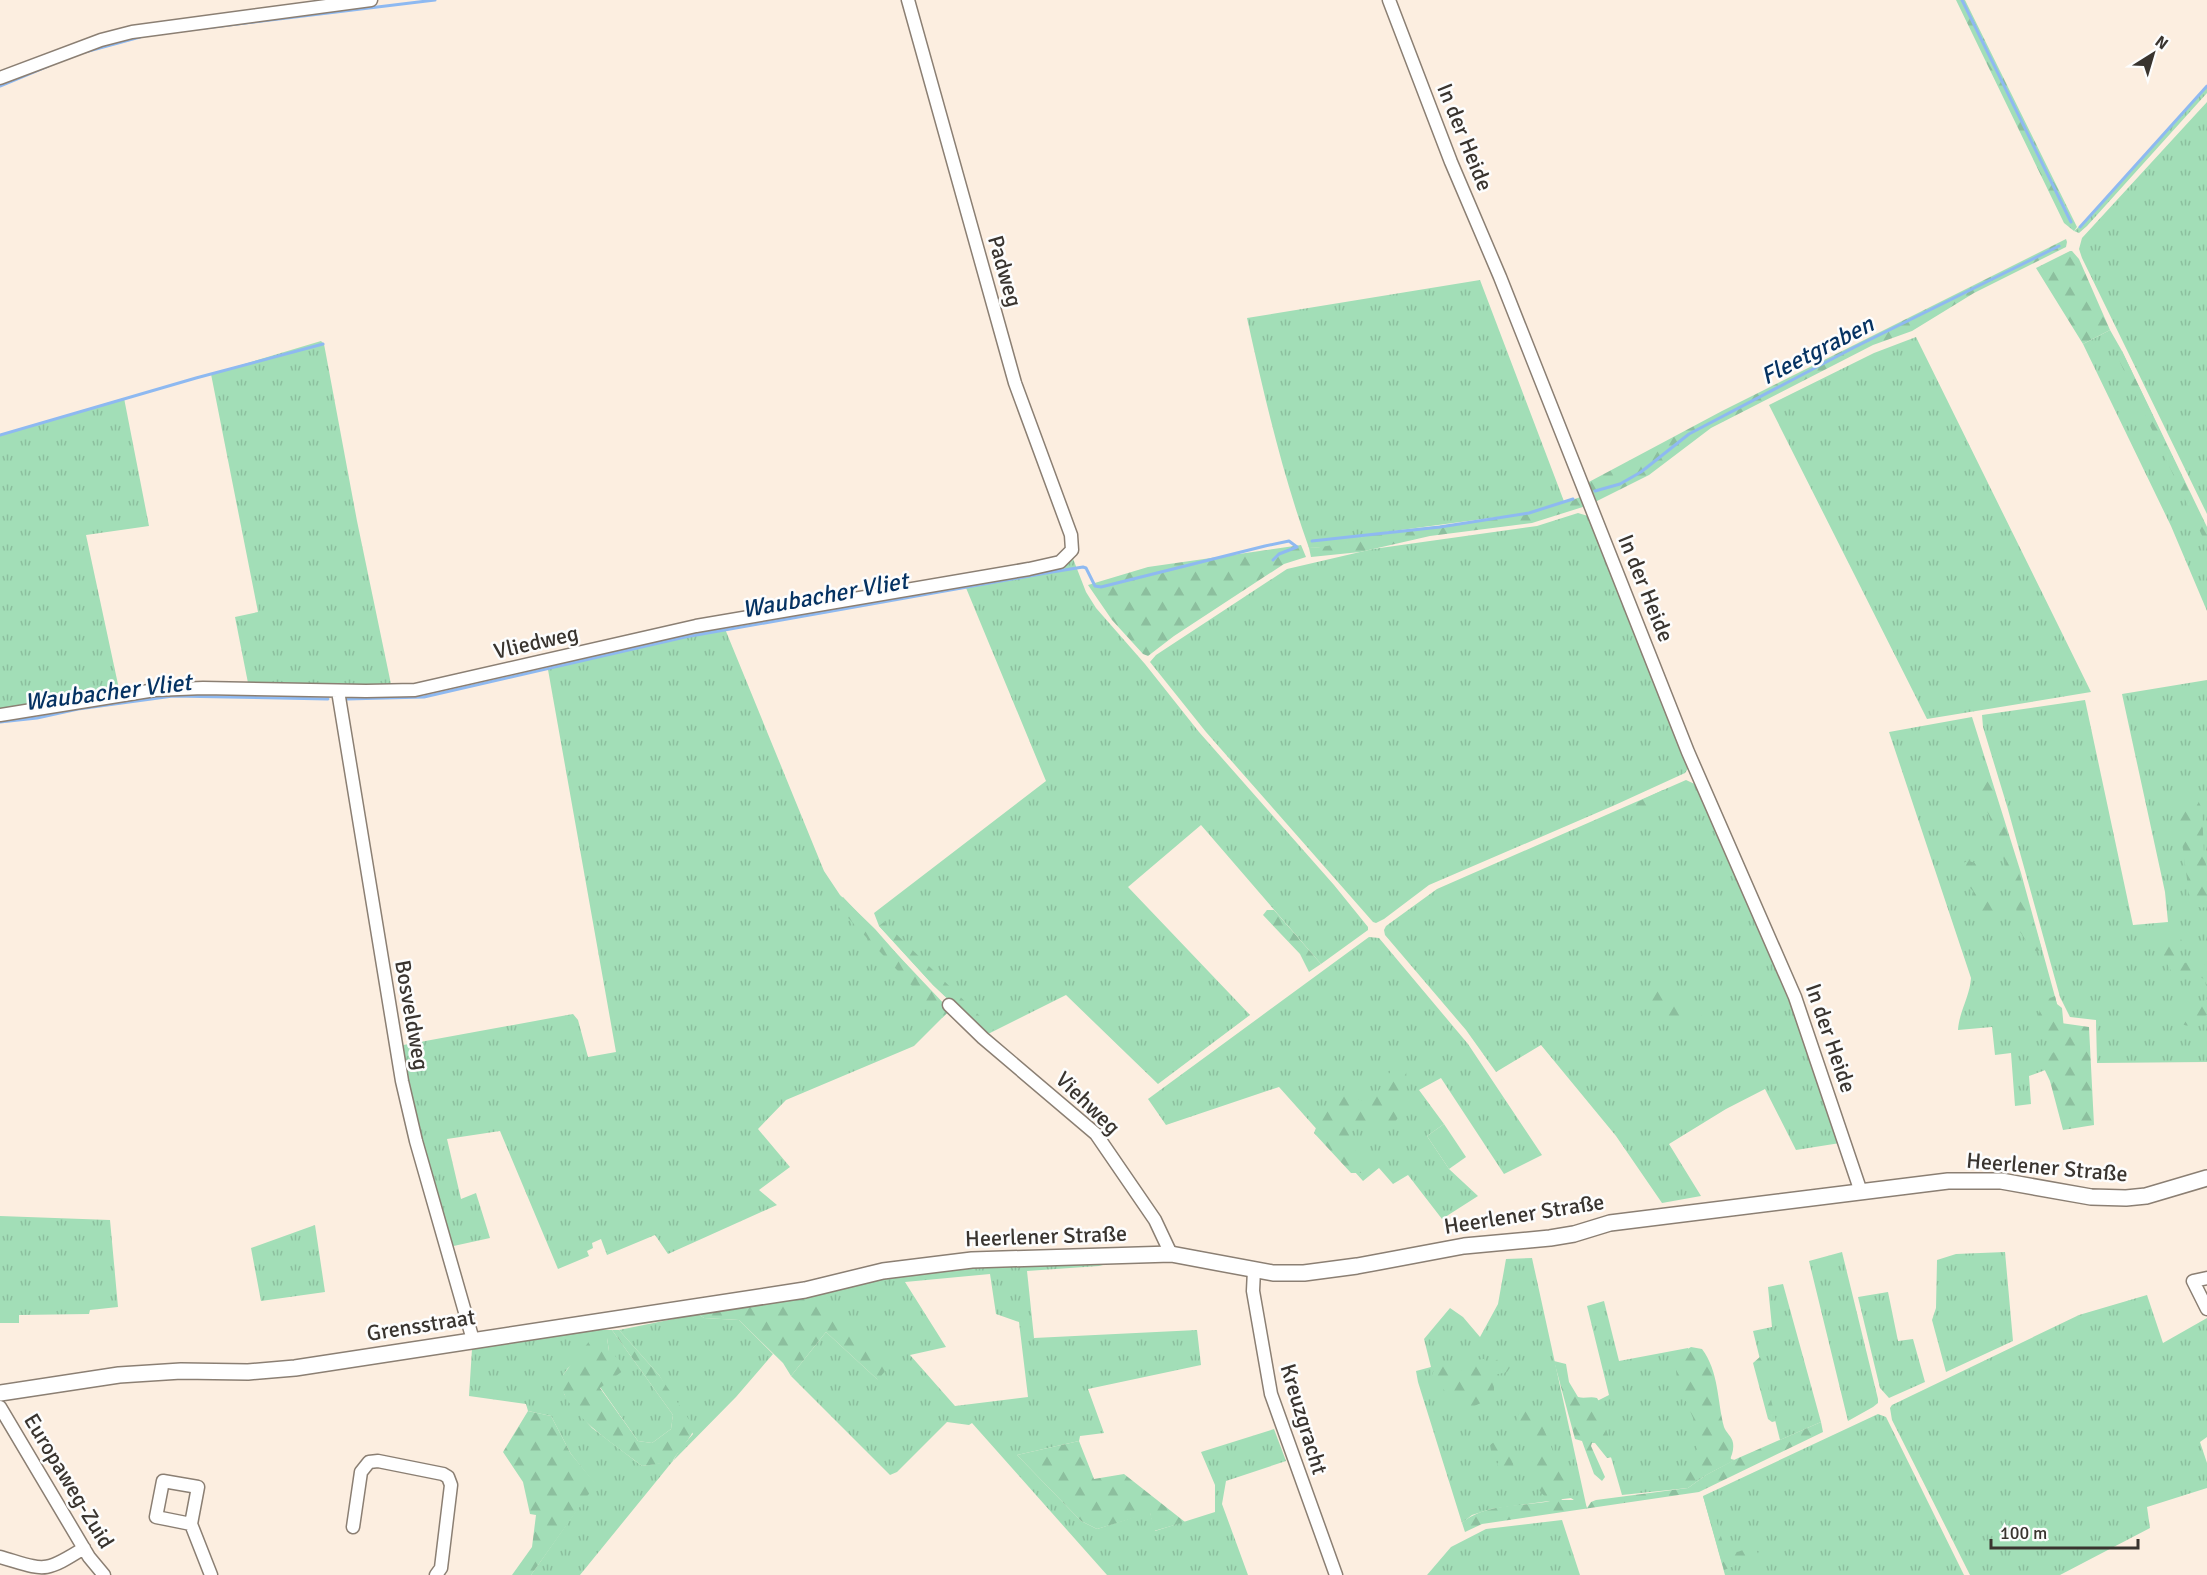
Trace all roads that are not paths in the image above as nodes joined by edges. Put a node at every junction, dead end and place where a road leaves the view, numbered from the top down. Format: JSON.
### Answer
{"nodes":[{"id":1,"x":371,"y":0,"type":"edge"},
{"id":2,"x":908,"y":0,"type":"edge"},
{"id":3,"x":1389,"y":0,"type":"edge"},
{"id":4,"x":0,"y":78,"type":"edge"},
{"id":5,"x":1072,"y":550,"type":"joint"},
{"id":6,"x":338,"y":691,"type":"junction"},
{"id":7,"x":0,"y":715,"type":"edge"},
{"id":8,"x":949,"y":1005,"type":"dead end"},
{"id":9,"x":2207,"y":1179,"type":"edge"},
{"id":10,"x":1861,"y":1192,"type":"junction"},
{"id":11,"x":1171,"y":1254,"type":"junction"},
{"id":12,"x":1254,"y":1270,"type":"junction"},
{"id":13,"x":2207,"y":1278,"type":"edge"},
{"id":14,"x":847,"y":1279,"type":"joint"},
{"id":15,"x":2207,"y":1309,"type":"edge"},
{"id":16,"x":473,"y":1340,"type":"junction"},
{"id":17,"x":0,"y":1393,"type":"edge"},
{"id":18,"x":0,"y":1407,"type":"edge"},
{"id":19,"x":191,"y":1524,"type":"dead end"},
{"id":20,"x":353,"y":1527,"type":"dead end"},
{"id":21,"x":84,"y":1548,"type":"junction"},
{"id":22,"x":0,"y":1557,"type":"edge"},
{"id":23,"x":104,"y":1575,"type":"edge"},
{"id":24,"x":211,"y":1575,"type":"edge"},
{"id":25,"x":436,"y":1575,"type":"edge"},
{"id":26,"x":1336,"y":1575,"type":"edge"}],
"edges":[{"from":1,"to":4,"type":"street"},
{"from":2,"to":5,"type":"street","name":"Padweg"},
{"from":3,"to":10,"type":"street","name":"In der Heide"},
{"from":5,"to":6,"type":"street","name":"Vliedweg"},
{"from":6,"to":7,"type":"street","name":"Vliedweg"},
{"from":6,"to":16,"type":"street","name":"Bosveldweg"},
{"from":8,"to":11,"type":"street","name":"Viehweg"},
{"from":9,"to":10,"type":"main road","name":"Heerlener Straße"},
{"from":10,"to":12,"type":"main road","name":"Heerlener Straße"},
{"from":11,"to":12,"type":"main road","name":"Heerlener Straße"},
{"from":11,"to":14,"type":"main road","name":"Heerlener Straße"},
{"from":12,"to":26,"type":"street","name":"Kreuzgracht"},
{"from":13,"to":15,"type":"street"},
{"from":14,"to":16,"type":"main road","name":"Grensstraat"},
{"from":16,"to":17,"type":"main road","name":"Grensstraat"},
{"from":18,"to":21,"type":"street","name":"Europaweg-Zuid"},
{"from":19,"to":24,"type":"street"},
{"from":20,"to":25,"type":"street"},
{"from":21,"to":22,"type":"street"},
{"from":21,"to":23,"type":"street","name":"Europaweg-Zuid"}]}
